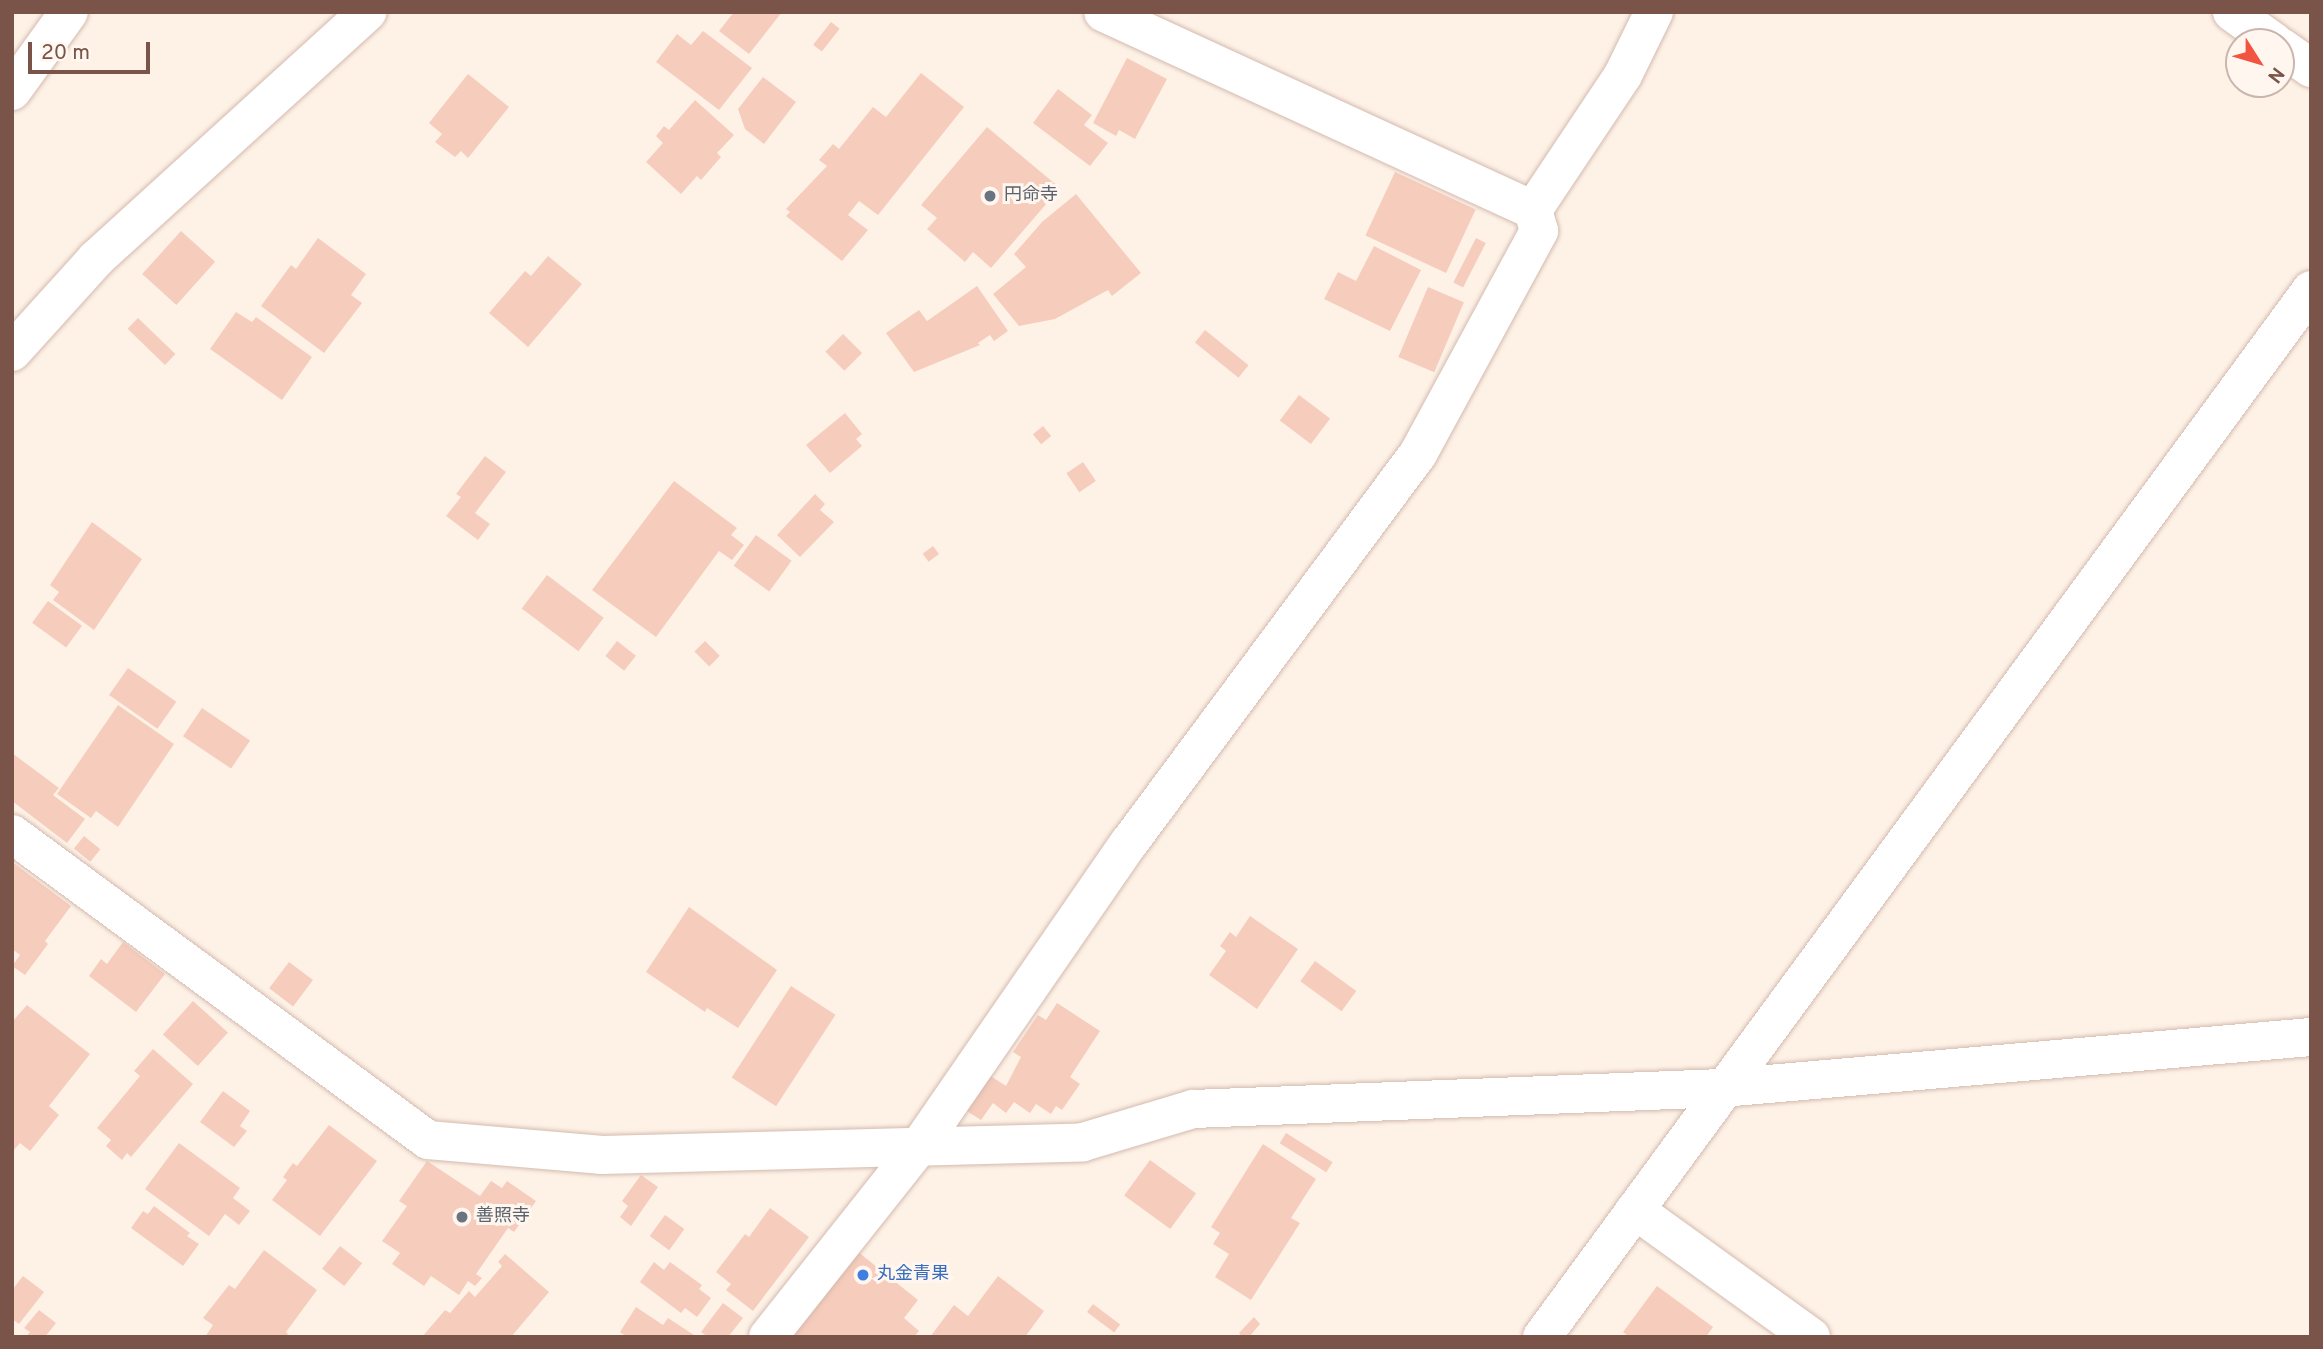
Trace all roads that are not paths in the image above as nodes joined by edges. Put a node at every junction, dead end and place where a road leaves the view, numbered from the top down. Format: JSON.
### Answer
{"nodes":[{"id":1,"x":69,"y":12,"type":"edge"},
{"id":2,"x":367,"y":12,"type":"edge"},
{"id":3,"x":1103,"y":12,"type":"edge"},
{"id":4,"x":1654,"y":12,"type":"edge"},
{"id":5,"x":2232,"y":12,"type":"edge"},
{"id":6,"x":2254,"y":28,"type":"edge"},
{"id":7,"x":2295,"y":57,"type":"edge"},
{"id":8,"x":2311,"y":68,"type":"edge"},
{"id":9,"x":12,"y":90,"type":"edge"},
{"id":10,"x":1533,"y":210,"type":"junction"},
{"id":11,"x":2311,"y":290,"type":"edge"},
{"id":12,"x":12,"y":352,"type":"edge"},
{"id":13,"x":12,"y":834,"type":"edge"},
{"id":14,"x":2311,"y":1037,"type":"edge"},
{"id":15,"x":1722,"y":1088,"type":"junction"},
{"id":16,"x":921,"y":1144,"type":"junction"},
{"id":17,"x":1635,"y":1210,"type":"junction"},
{"id":18,"x":768,"y":1337,"type":"edge"},
{"id":19,"x":1542,"y":1337,"type":"edge"},
{"id":20,"x":1811,"y":1337,"type":"edge"}],
"edges":[{"from":1,"to":9,"type":"street"},
{"from":2,"to":12,"type":"street"},
{"from":3,"to":10,"type":"street"},
{"from":4,"to":10,"type":"street"},
{"from":5,"to":6,"type":"street"},
{"from":7,"to":8,"type":"street"},
{"from":10,"to":16,"type":"street"},
{"from":11,"to":15,"type":"street"},
{"from":13,"to":16,"type":"street"},
{"from":14,"to":15,"type":"street"},
{"from":15,"to":16,"type":"street"},
{"from":15,"to":17,"type":"street"},
{"from":16,"to":18,"type":"street"},
{"from":17,"to":19,"type":"street"},
{"from":17,"to":20,"type":"street"}]}
